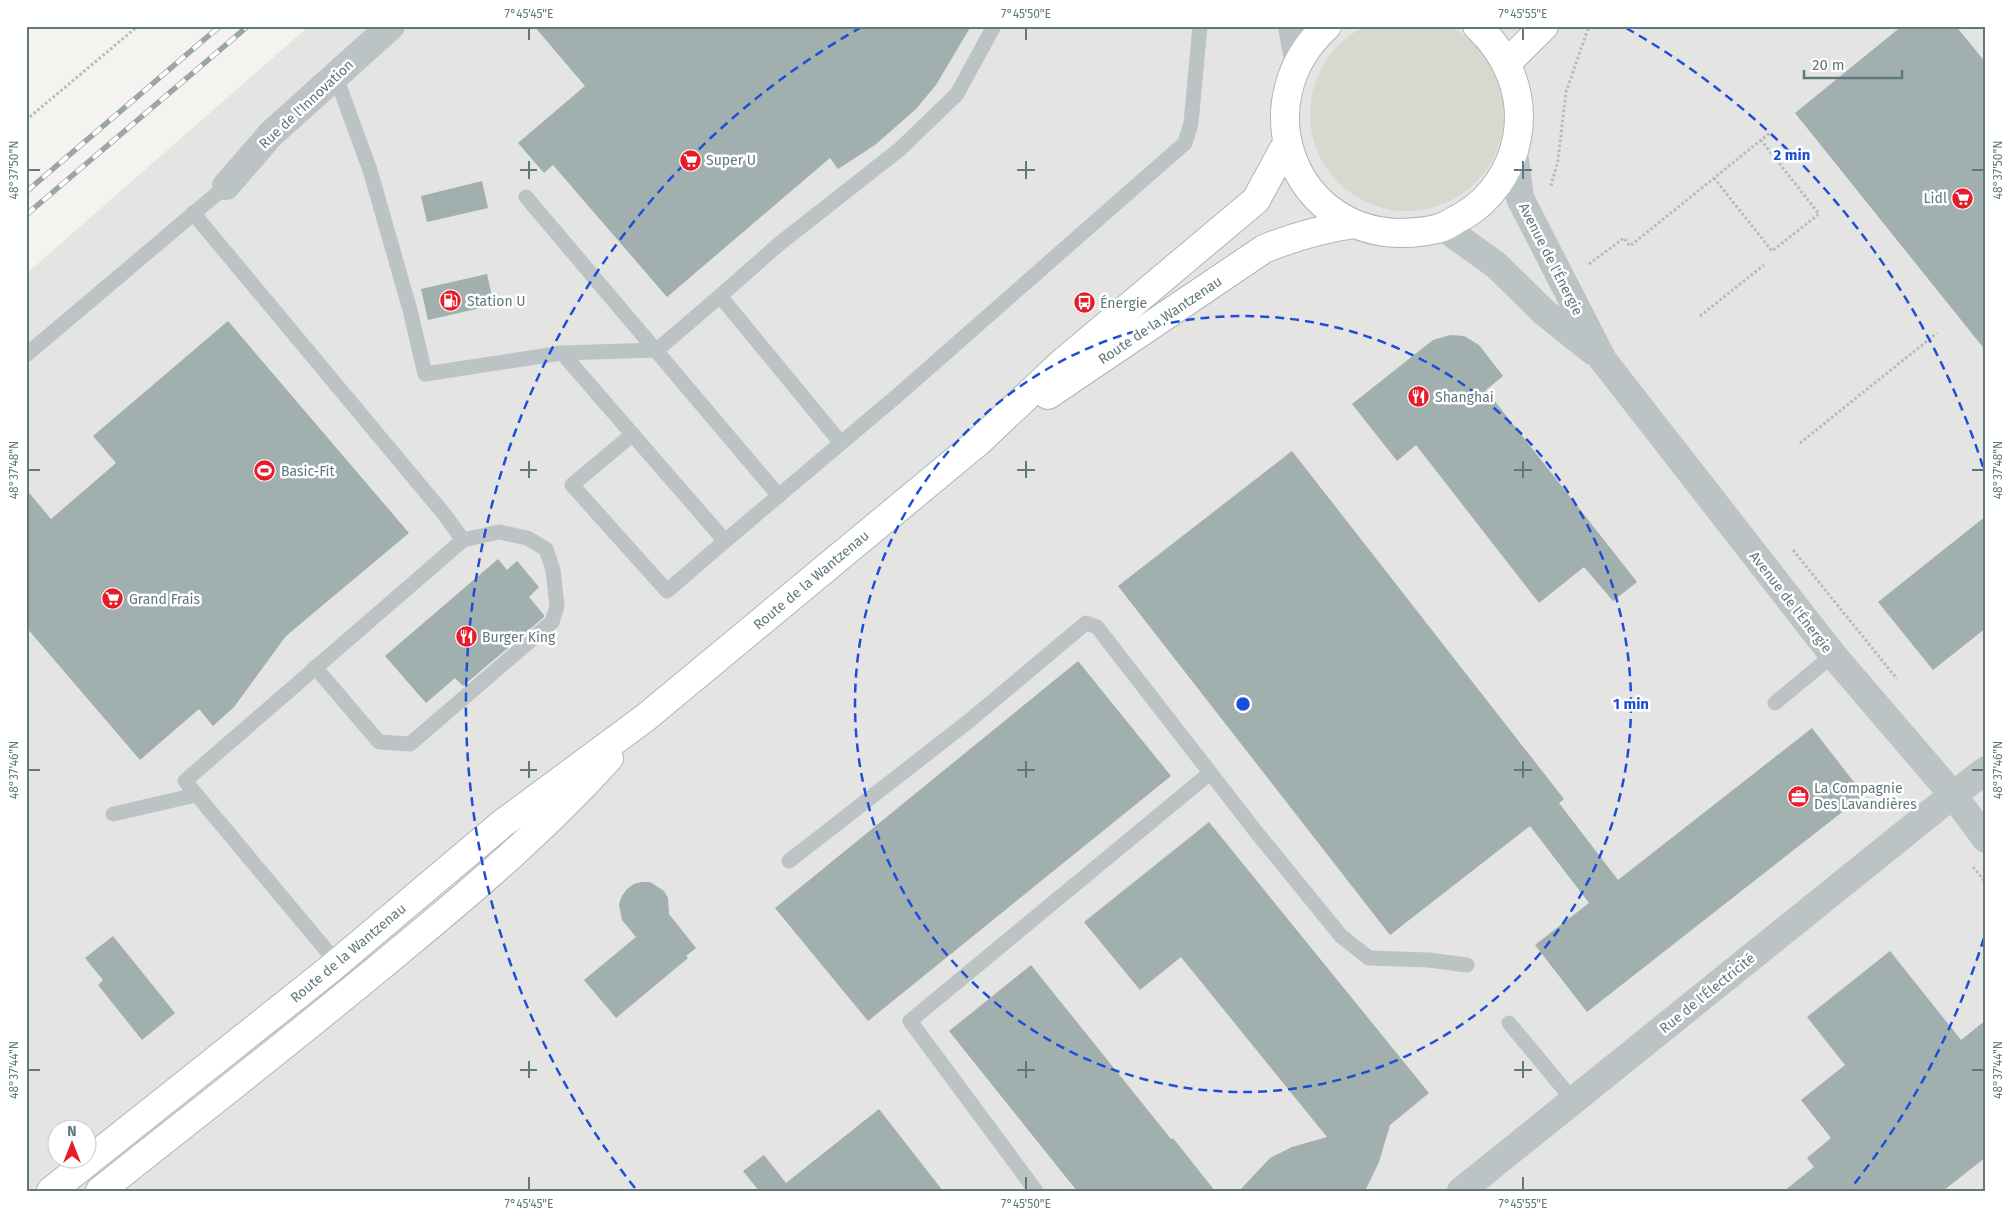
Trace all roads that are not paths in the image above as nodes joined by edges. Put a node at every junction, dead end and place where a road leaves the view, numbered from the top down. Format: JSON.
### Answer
{"nodes":[{"id":1,"x":391,"y":26,"type":"edge"},
{"id":2,"x":994,"y":26,"type":"edge"},
{"id":3,"x":1200,"y":26,"type":"edge"},
{"id":4,"x":1292,"y":26,"type":"edge"},
{"id":5,"x":1327,"y":26,"type":"edge"},
{"id":6,"x":1477,"y":26,"type":"edge"},
{"id":7,"x":1544,"y":26,"type":"edge"},
{"id":8,"x":1298,"y":60,"type":"junction"},
{"id":9,"x":1507,"y":63,"type":"junction"},
{"id":10,"x":336,"y":77,"type":"junction"},
{"id":11,"x":1287,"y":143,"type":"junction"},
{"id":12,"x":1514,"y":153,"type":"junction"},
{"id":13,"x":226,"y":186,"type":"joint"},
{"id":14,"x":526,"y":197,"type":"dead end"},
{"id":15,"x":193,"y":213,"type":"junction"},
{"id":16,"x":1354,"y":224,"type":"junction"},
{"id":17,"x":1443,"y":227,"type":"junction"},
{"id":18,"x":720,"y":296,"type":"junction"},
{"id":19,"x":657,"y":350,"type":"junction"},
{"id":20,"x":562,"y":353,"type":"junction"},
{"id":21,"x":26,"y":355,"type":"edge"},
{"id":22,"x":1603,"y":360,"type":"junction"},
{"id":23,"x":632,"y":434,"type":"junction"},
{"id":24,"x":978,"y":442,"type":"junction"},
{"id":25,"x":841,"y":443,"type":"junction"},
{"id":26,"x":778,"y":496,"type":"junction"},
{"id":27,"x":463,"y":540,"type":"junction"},
{"id":28,"x":725,"y":541,"type":"junction"},
{"id":29,"x":1834,"y":656,"type":"junction"},
{"id":30,"x":315,"y":667,"type":"junction"},
{"id":31,"x":1775,"y":703,"type":"dead end"},
{"id":32,"x":645,"y":718,"type":"junction"},
{"id":33,"x":1986,"y":770,"type":"edge"},
{"id":34,"x":1210,"y":773,"type":"junction"},
{"id":35,"x":196,"y":795,"type":"junction"},
{"id":36,"x":1953,"y":795,"type":"junction"},
{"id":37,"x":113,"y":814,"type":"dead end"},
{"id":38,"x":1986,"y":839,"type":"edge"},
{"id":39,"x":788,"y":861,"type":"dead end"},
{"id":40,"x":337,"y":963,"type":"junction"},
{"id":41,"x":1467,"y":965,"type":"dead end"},
{"id":42,"x":1509,"y":1022,"type":"dead end"},
{"id":43,"x":1573,"y":1100,"type":"junction"},
{"id":44,"x":51,"y":1191,"type":"edge"},
{"id":45,"x":100,"y":1191,"type":"edge"},
{"id":46,"x":1036,"y":1191,"type":"edge"},
{"id":47,"x":1461,"y":1191,"type":"edge"}],
"edges":[{"from":1,"to":10,"type":"street","name":"Rue de l'Innovation"},
{"from":2,"to":18,"type":"lane"},
{"from":3,"to":25,"type":"lane"},
{"from":4,"to":8,"type":"street"},
{"from":5,"to":8,"type":"main road"},
{"from":6,"to":9,"type":"main road"},
{"from":7,"to":9,"type":"main road"},
{"from":8,"to":11,"type":"main road"},
{"from":9,"to":12,"type":"main road"},
{"from":10,"to":13,"type":"street","name":"Rue de l'Innovation"},
{"from":10,"to":20,"type":"lane"},
{"from":11,"to":16,"type":"main road"},
{"from":11,"to":24,"type":"main road","name":"Route de la Wantzenau"},
{"from":12,"to":17,"type":"main road"},
{"from":12,"to":22,"type":"street","name":"Avenue de l'Énergie"},
{"from":13,"to":15,"type":"lane"},
{"from":14,"to":19,"type":"lane"},
{"from":15,"to":21,"type":"lane"},
{"from":15,"to":27,"type":"lane"},
{"from":16,"to":17,"type":"main road"},
{"from":16,"to":24,"type":"main road","name":"Route de la Wantzenau"},
{"from":17,"to":22,"type":"street","name":"Avenue de l'Énergie"},
{"from":18,"to":19,"type":"lane"},
{"from":18,"to":25,"type":"lane"},
{"from":19,"to":20,"type":"lane"},
{"from":19,"to":26,"type":"lane"},
{"from":20,"to":23,"type":"lane"},
{"from":22,"to":29,"type":"street","name":"Avenue de l'Énergie"},
{"from":23,"to":28,"type":"lane"},
{"from":23,"to":28,"type":"lane"},
{"from":24,"to":32,"type":"main road","name":"Route de la Wantzenau"},
{"from":25,"to":26,"type":"lane"},
{"from":26,"to":28,"type":"lane"},
{"from":27,"to":30,"type":"lane"},
{"from":27,"to":30,"type":"lane"},
{"from":29,"to":31,"type":"lane"},
{"from":29,"to":36,"type":"street","name":"Avenue de l'Énergie"},
{"from":30,"to":35,"type":"lane"},
{"from":32,"to":40,"type":"main road","name":"Route de la Wantzenau"},
{"from":32,"to":45,"type":"main road","name":"Route de la Wantzenau"},
{"from":33,"to":36,"type":"street","name":"Rue de l'Électricité"},
{"from":34,"to":39,"type":"lane"},
{"from":34,"to":41,"type":"lane"},
{"from":34,"to":46,"type":"lane"},
{"from":35,"to":37,"type":"lane"},
{"from":35,"to":40,"type":"lane"},
{"from":36,"to":38,"type":"street","name":"Avenue de l'Énergie"},
{"from":36,"to":43,"type":"street","name":"Rue de l'Électricité"},
{"from":40,"to":44,"type":"main road","name":"Route de la Wantzenau"},
{"from":42,"to":43,"type":"lane"},
{"from":43,"to":47,"type":"street","name":"Rue de l'Électricité"}]}
